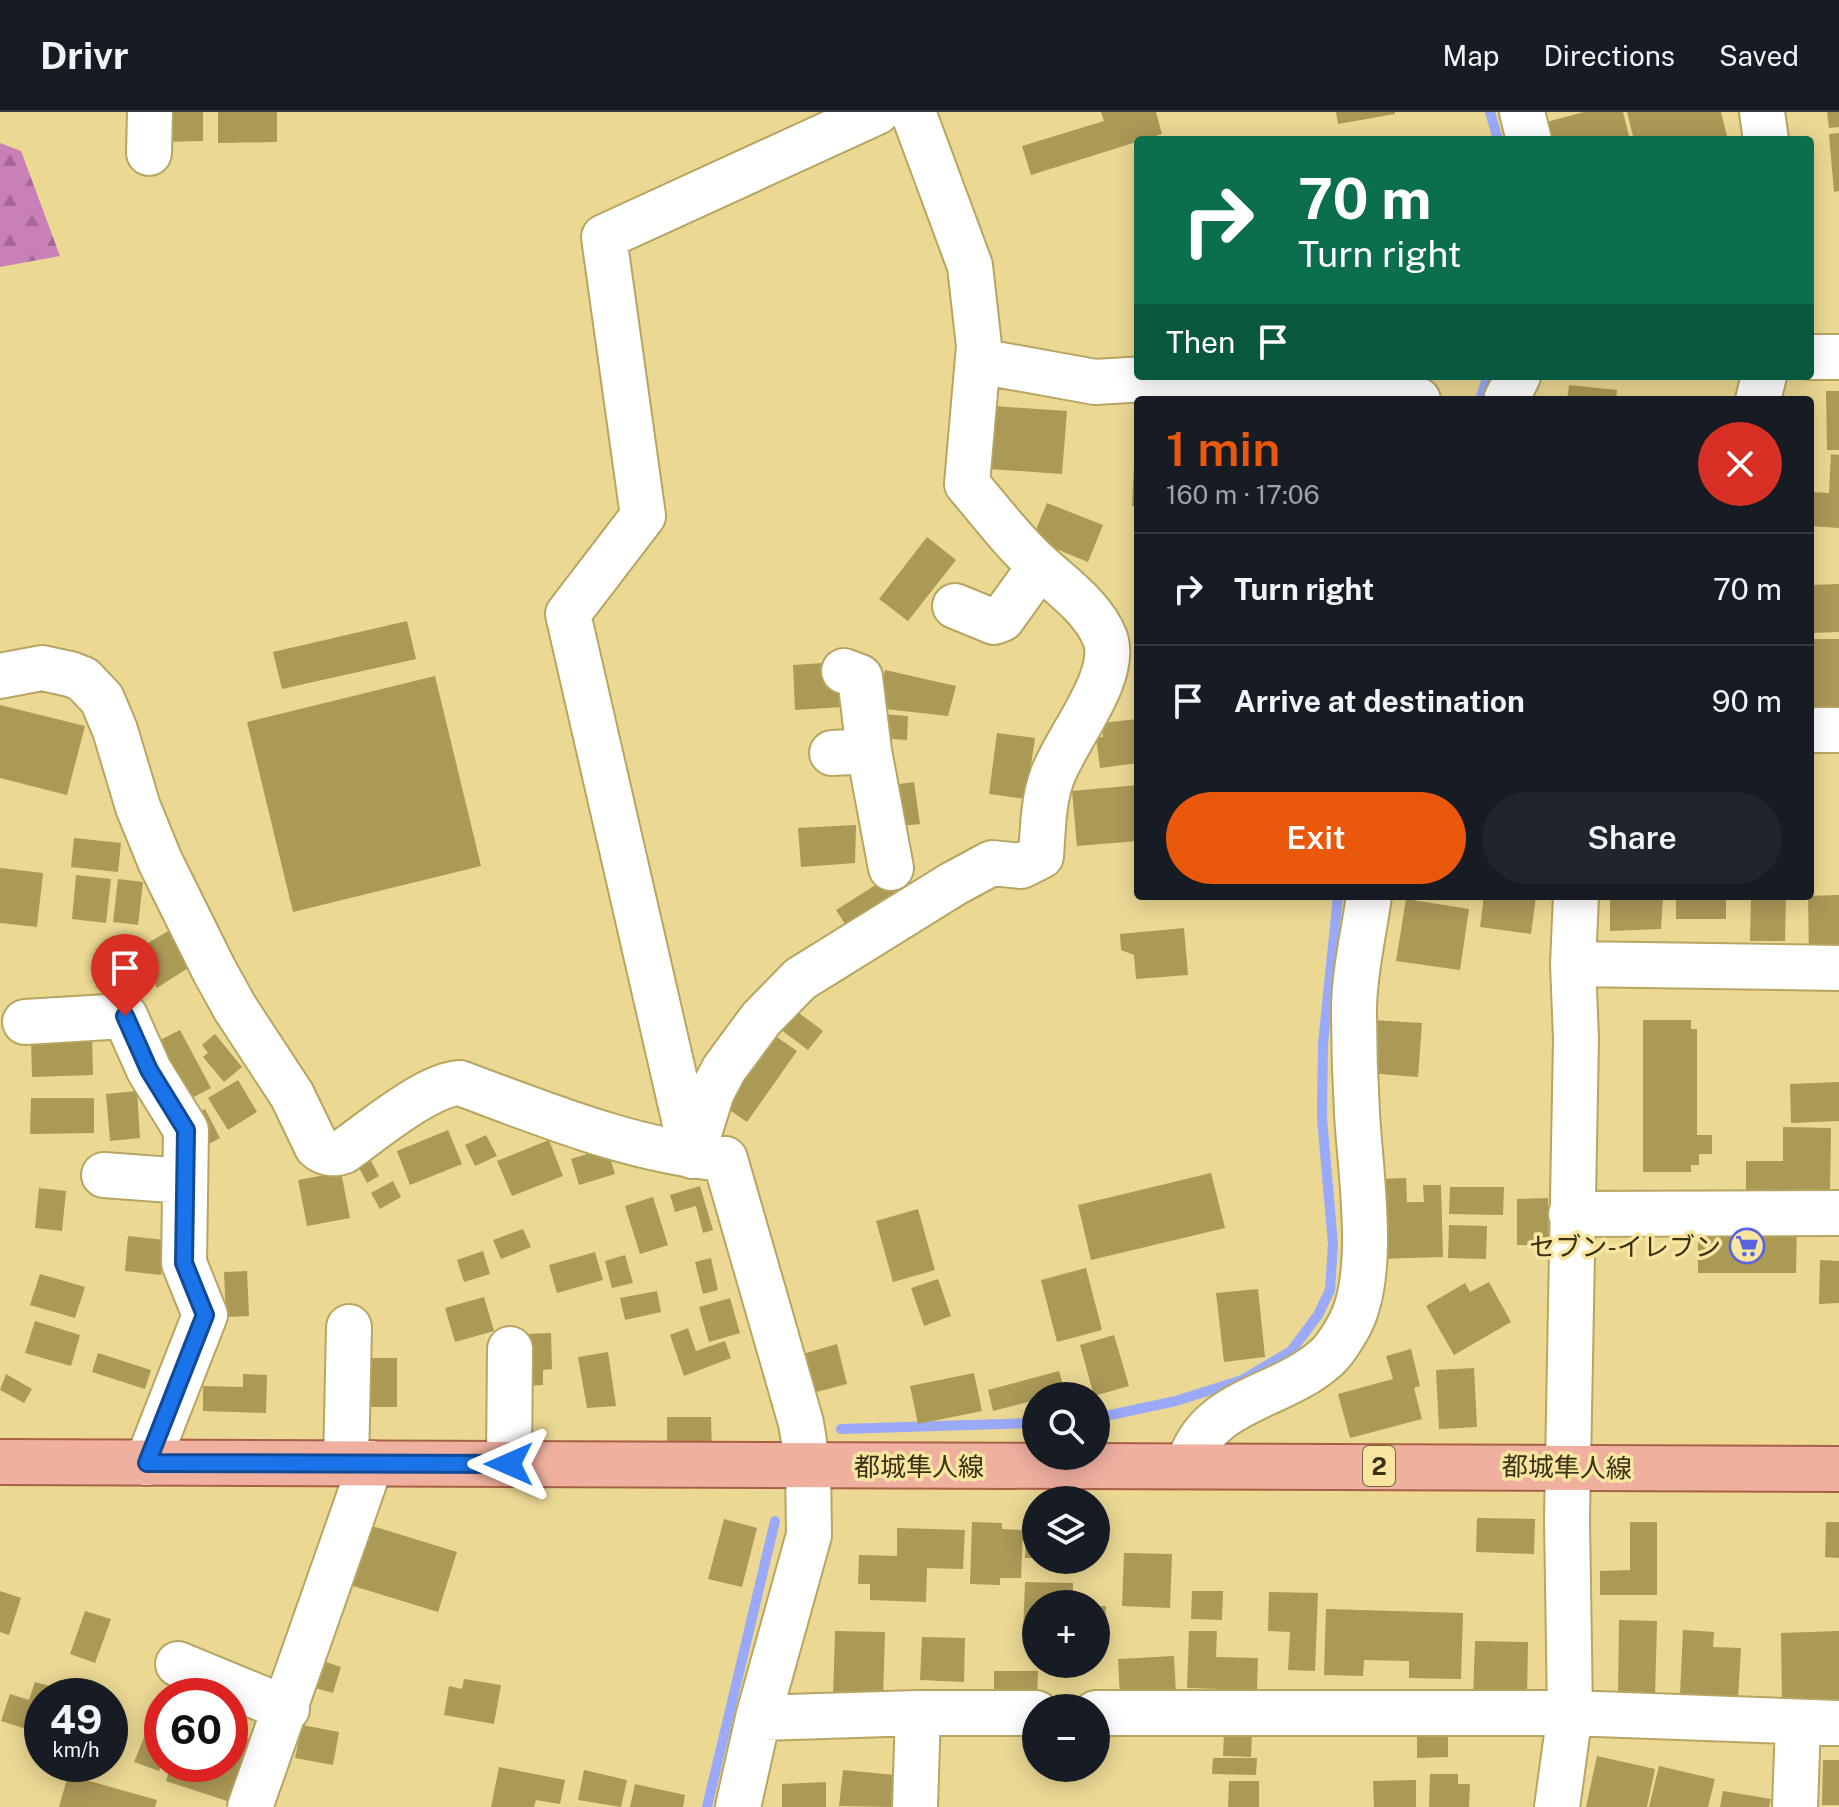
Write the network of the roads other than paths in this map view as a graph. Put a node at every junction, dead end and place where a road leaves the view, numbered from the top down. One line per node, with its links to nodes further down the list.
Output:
1 (877, 112): 25 (street)
2 (913, 112): 9 (street)
3 (1522, 112): 5 (street)
4 (1762, 112): 6 (street)
5 (1528, 136)
6 (1765, 136)
7 (1814, 357): 8 (street)
8 (1839, 357)
9 (979, 361): 10 (street); 13 (street)
10 (1134, 380)
11 (1243, 380): 12 (street)
12 (1389, 396)
13 (1040, 566): 14 (street); 19 (street)
14 (955, 606)
15 (844, 671): 19 (street)
16 (0, 676): 25 (street)
17 (1814, 730): 18 (street)
18 (1839, 730)
19 (992, 863): 25 (street)
20 (1368, 900): 37 (street)
21 (1576, 900): 22 (street)
22 (1573, 964): 23 (street); 29 (street)
23 (1839, 968)
24 (25, 1022): 27 (street)
25 (692, 1156): 36 (street)
26 (104, 1175): 27 (street)
27 (185, 1181): 33 (street)
28 (1839, 1213): 29 (street)
29 (1571, 1214): 38 (street)
30 (349, 1327): 34 (street)
31 (510, 1349): 35 (street)
32 (0, 1462): 33 (main road, 都城隼人線 / 2)
33 (147, 1463): 34 (main road, 都城隼人線 / 2)
34 (358, 1463): 35 (main road, 都城隼人線 / 2); 41 (street)
35 (509, 1464): 36 (main road, 都城隼人線 / 2)
36 (808, 1466): 37 (main road, 都城隼人線 / 2); 46 (street)
37 (1188, 1466): 38 (main road, 都城隼人線 / 2)
38 (1569, 1467): 39 (main road, 都城隼人線 / 2); 45 (street)
39 (1839, 1469)
40 (178, 1664): 41 (street)
41 (287, 1709): 48 (street)
42 (918, 1713): 43 (street); 46 (street); 50 (street)
43 (1022, 1713)
44 (1110, 1713): 45 (street)
45 (1570, 1713): 47 (street); 51 (street)
46 (758, 1718): 49 (street)
47 (1818, 1723): 52 (street)
48 (250, 1807)
49 (738, 1807)
50 (915, 1807)
51 (1557, 1807)
52 (1795, 1807)

